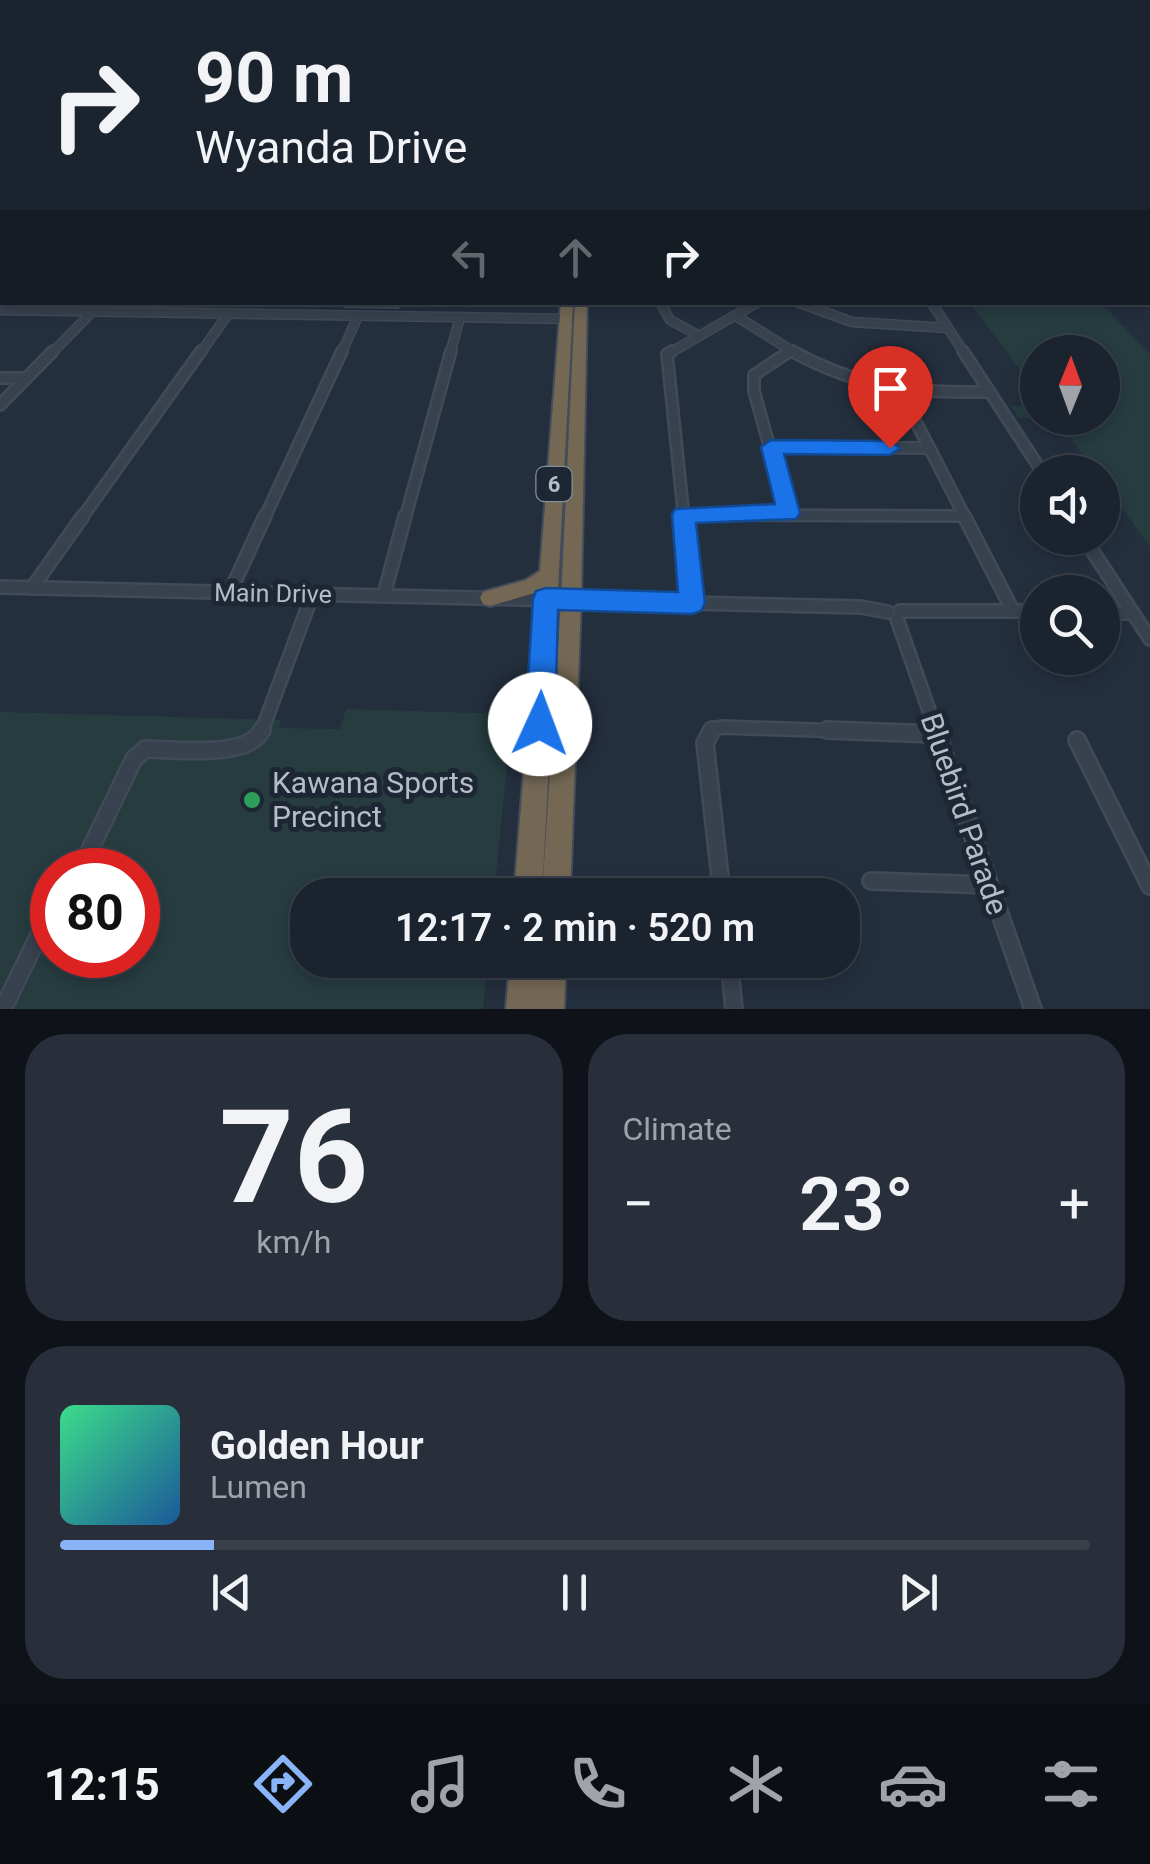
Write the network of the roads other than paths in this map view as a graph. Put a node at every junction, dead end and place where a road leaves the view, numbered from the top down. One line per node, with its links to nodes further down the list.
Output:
1 (662, 305): 14 (street)
2 (753, 305): 10 (street)
3 (802, 305): 12 (street)
4 (933, 305): 13 (street)
5 (0, 310): 7 (street)
6 (573, 311): 11 (street); 31 (highway, 6); 31 (highway, 6)
7 (92, 312): 8 (street); 18 (street)
8 (228, 314): 9 (street); 30 (street)
9 (358, 316): 11 (street); 32 (street)
10 (736, 316): 14 (street); 16 (street)
11 (460, 317): 34 (street)
12 (873, 328): 13 (street); 15 (street)
13 (948, 328): 20 (street)
14 (696, 334): 26 (street)
15 (878, 340)
16 (790, 350): 19 (street); 22 (street)
17 (0, 378): 18 (street)
18 (26, 378): 21 (street)
19 (900, 391): 20 (street); 23 (street)
20 (990, 392): 24 (street)
21 (0, 404)
22 (771, 447): 23 (street); 25 (street)
23 (929, 448): 27 (street)
24 (1031, 455)
25 (788, 513): 26 (street); 27 (street)
26 (683, 515): 36 (street)
27 (964, 516): 37 (street)
28 (1095, 555): 41 (street)
29 (0, 587): 30 (street, Main Drive)
30 (32, 588): 32 (street, Main Drive)
31 (554, 591): 35 (highway); 36 (street); 46 (highway, 6); 47 (highway, 6)
32 (230, 592): 33 (street, Main Drive)
33 (312, 594): 34 (street, Main Drive); 45 (street)
34 (384, 596): 35 (street, Main Drive)
35 (490, 598)
36 (692, 603): 39 (street)
37 (1012, 611): 38 (street); 39 (street)
38 (1020, 611)
39 (895, 614): 43 (street, Bluebird Parade)
40 (1120, 614): 41 (street)
41 (1133, 614): 42 (street)
42 (1150, 640)
43 (936, 734): 48 (street); 50 (street, Bluebird Parade)
44 (1077, 740): 51 (street)
45 (91, 848)
46 (529, 878)
47 (556, 878)
48 (720, 878)
49 (871, 881): 50 (street)
50 (989, 886): 60 (street, Bluebird Parade)
51 (1150, 886)
52 (30, 953): 56 (street)
53 (523, 978): 57 (highway)
54 (551, 978): 58 (highway)
55 (731, 978): 59 (street)
56 (3, 1009)
57 (521, 1009)
58 (549, 1009)
59 (734, 1009)
60 (1033, 1009)

